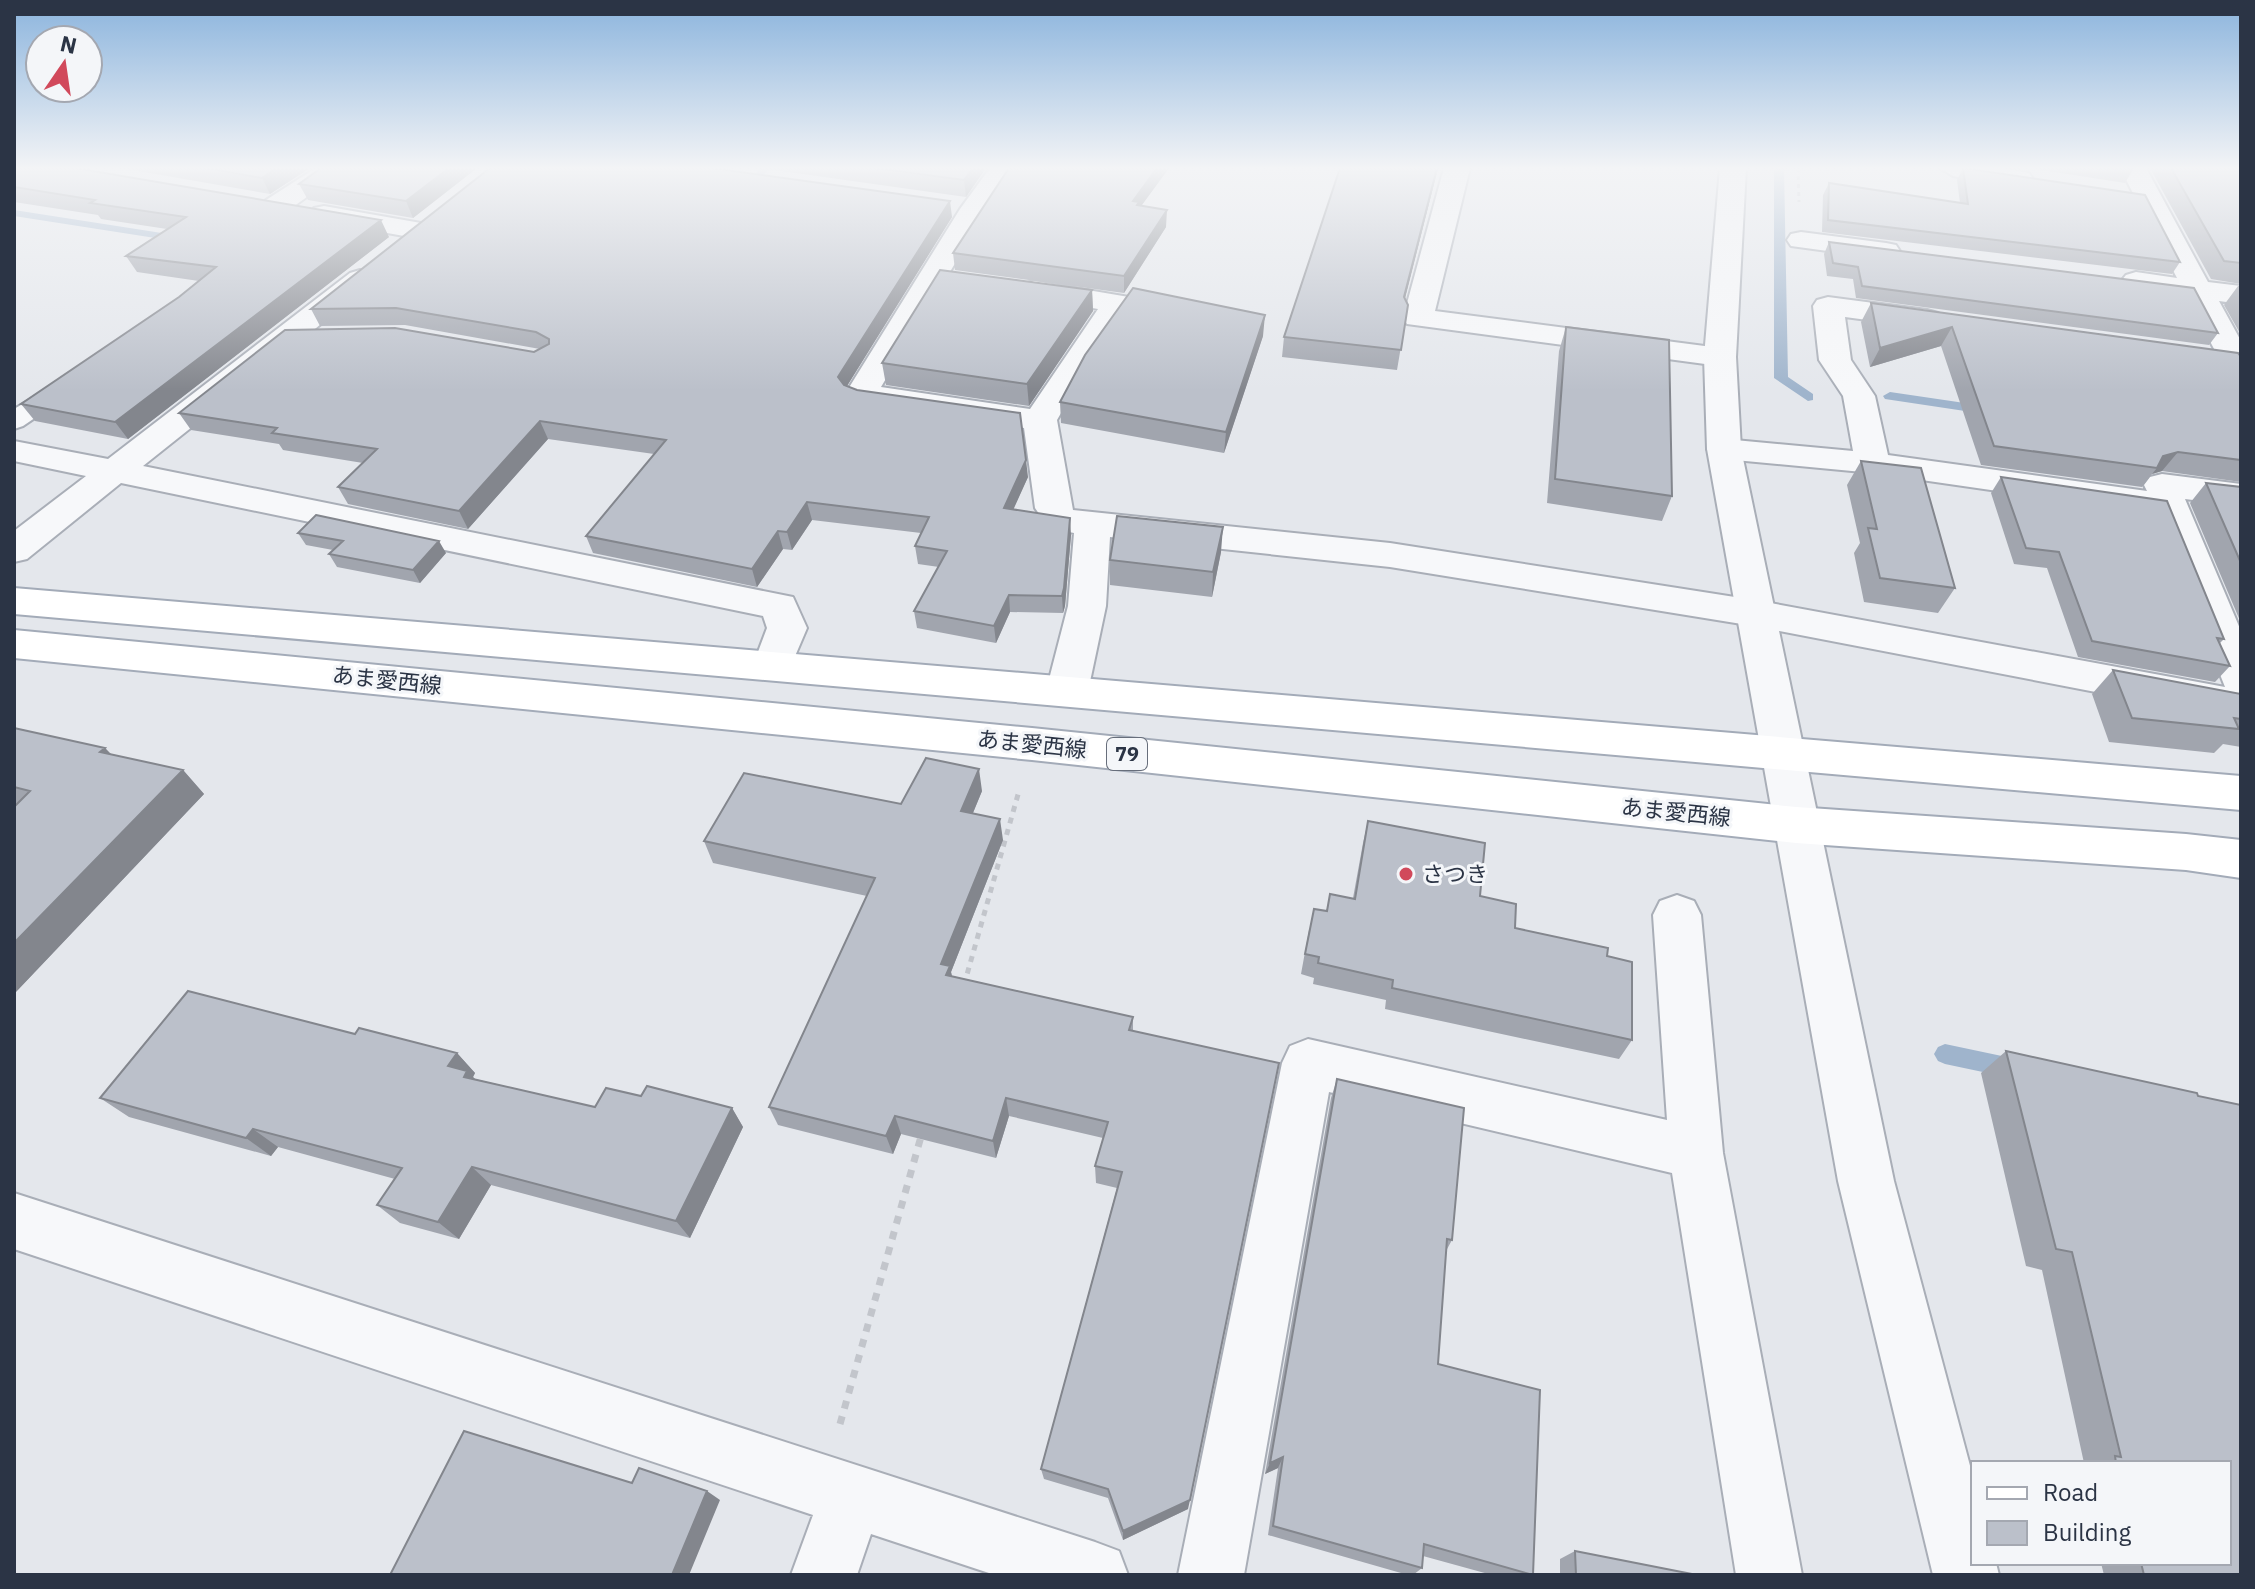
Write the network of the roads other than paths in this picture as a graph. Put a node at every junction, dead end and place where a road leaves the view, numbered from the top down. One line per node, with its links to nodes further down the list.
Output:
1 (407, 242): 14 (street)
2 (953, 242): 19 (street)
3 (1438, 242): 16 (street)
4 (1728, 242): 16 (street)
5 (1819, 242): 7 (street)
6 (2173, 242): 10 (street)
7 (1908, 253)
8 (2106, 278): 10 (street)
9 (1003, 286): 19 (street)
10 (2198, 289): 11 (street); 17 (street)
11 (2241, 295)
12 (1954, 323): 23 (street)
13 (331, 336): 14 (lane)
14 (287, 337): 24 (street)
15 (2205, 356): 17 (street)
16 (1720, 357): 21 (street)
17 (2239, 365)
18 (78, 377): 20 (lane)
19 (1040, 420): 27 (street)
20 (14, 421)
21 (1724, 449): 23 (street); 30 (street)
22 (14, 451): 24 (street)
23 (1873, 463): 26 (street)
24 (113, 472): 28 (street); 32 (street)
25 (2241, 495): 26 (street)
26 (2170, 505): 33 (street)
27 (1093, 525): 30 (street); 34 (street)
28 (14, 550)
29 (14, 601): 32 (main road, あま愛西線)
30 (1754, 613): 35 (street); 36 (street)
31 (14, 644): 38 (main road, あま愛西線 / 79)
32 (773, 665): 34 (main road, あま愛西線)
33 (2241, 679)
34 (1067, 691): 36 (main road, あま愛西線)
35 (2241, 705)
36 (1782, 753): 37 (main road, あま愛西線); 38 (street)
37 (2241, 793)
38 (1796, 825): 39 (main road, あま愛西線 / 79); 48 (street)
39 (2241, 859)
40 (1677, 915): 41 (street)
41 (1696, 1153): 46 (street); 47 (street)
42 (22, 1235): 43 (street)
43 (837, 1492): 44 (street); 45 (street)
44 (824, 1575)
45 (1095, 1575)
46 (1211, 1575)
47 (1769, 1575)
48 (1966, 1575)

